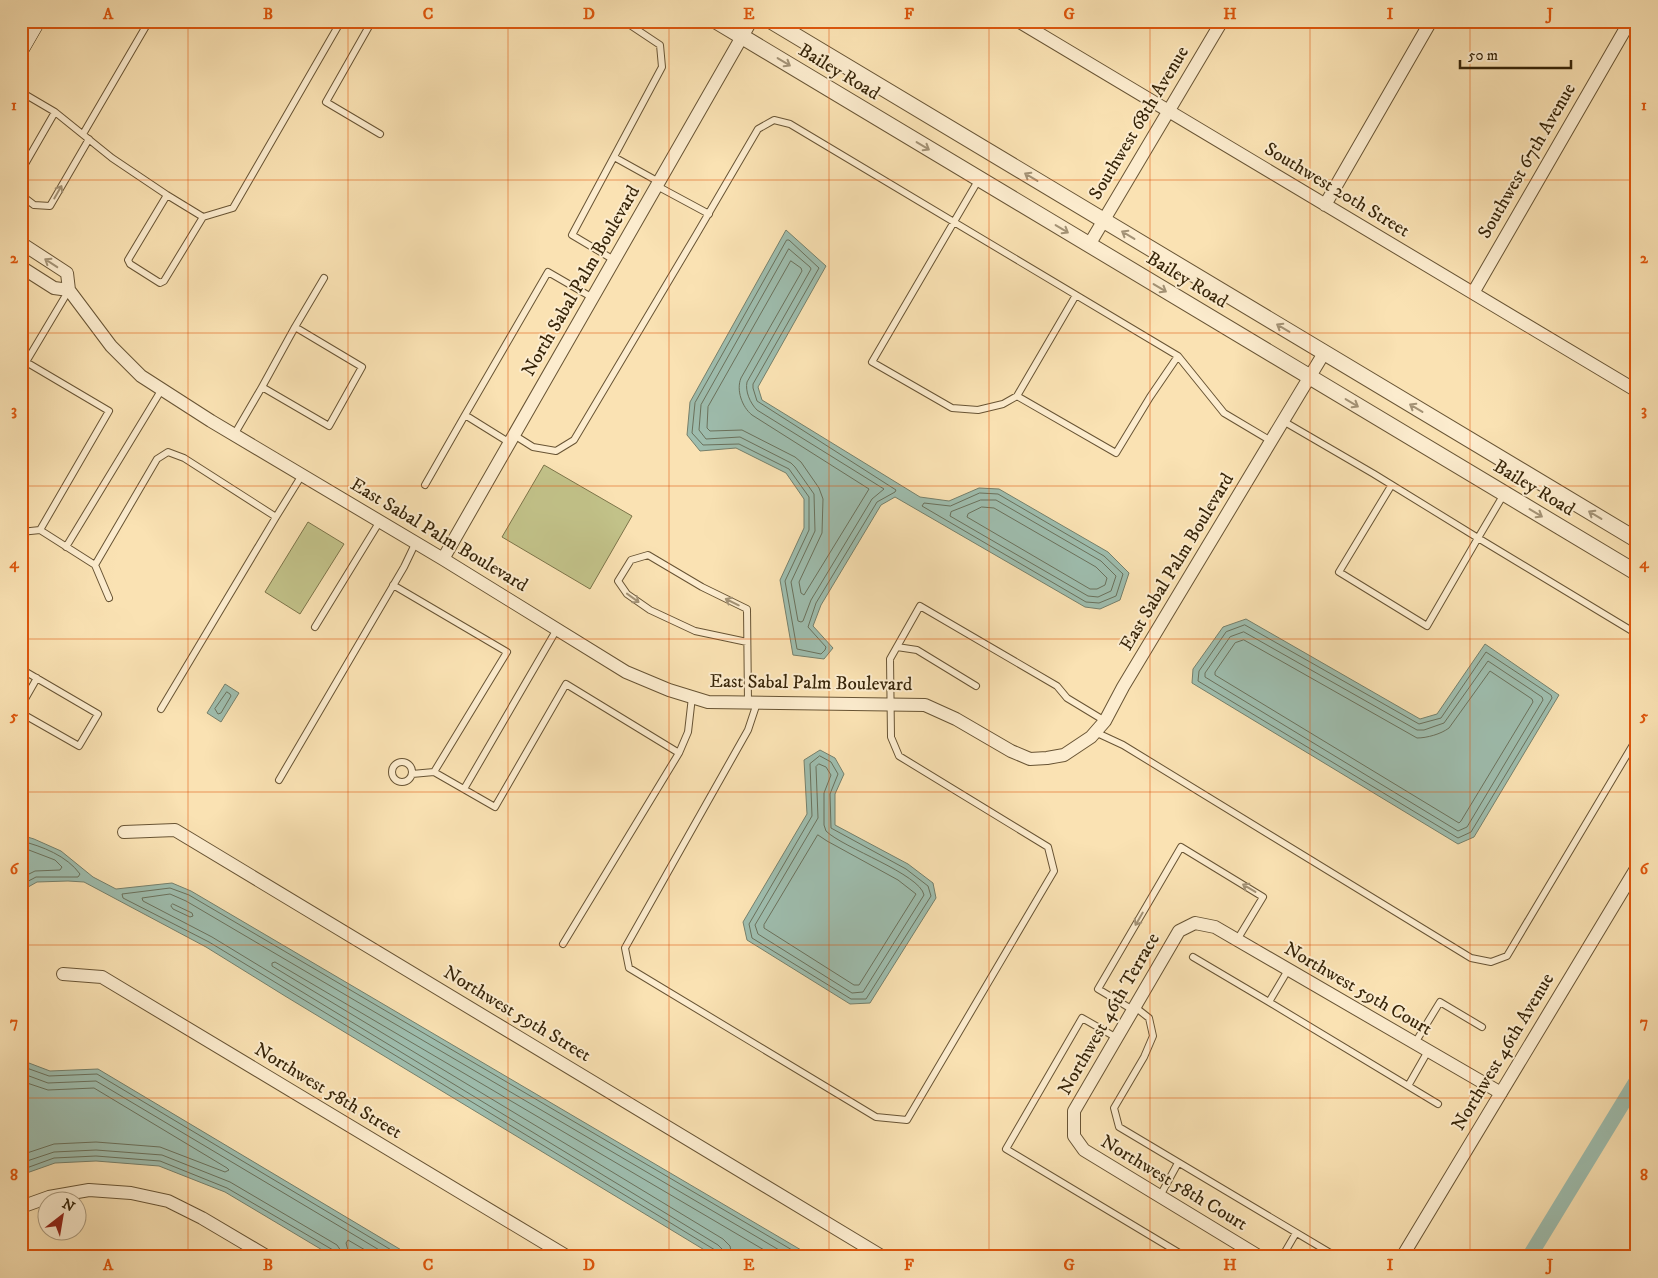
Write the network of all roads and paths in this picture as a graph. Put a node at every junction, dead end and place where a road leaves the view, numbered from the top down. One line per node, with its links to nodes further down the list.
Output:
1 (36, 21): 14 (main road)
2 (149, 21): 19 (lane)
3 (341, 21): 28 (lane)
4 (372, 21): 18 (lane)
5 (624, 21): 20 (lane)
6 (716, 21): 13 (street, Bailey Road)
7 (751, 21): 13 (street, North Sabal Palm Boulevard)
8 (771, 21): 29 (street, Bailey Road, one-way to 8)
9 (1018, 21): 16 (street, Southwest 20th Street)
10 (1222, 21): 16 (street, Southwest 68th Avenue)
11 (1431, 21): 26 (street)
12 (1630, 21): 37 (street, Southwest 67th Avenue)
13 (742, 37): 22 (street, Bailey Road, one-way to 22); 23 (street, North Sabal Palm Boulevard)
14 (21, 47)
15 (21, 92): 17 (lane)
16 (1168, 111): 26 (street, Southwest 20th Street); 29 (street, Southwest 68th Avenue)
17 (55, 112): 19 (lane); 21 (lane)
18 (380, 134)
19 (86, 137): 24 (lane, one-way to 19); 25 (lane)
20 (614, 157): 23 (lane); 33 (lane)
21 (21, 171)
22 (979, 179): 30 (lane); 32 (street, Bailey Road, one-way to 32)
23 (658, 184): 27 (lane); 33 (street, North Sabal Palm Boulevard)
24 (21, 195)
25 (167, 195): 28 (lane); 28 (lane)
26 (1325, 205): 37 (street, Southwest 20th Street)
27 (709, 214): 30 (lane); 52 (lane)
28 (203, 216)
29 (1103, 220): 32 (street, Southwest 68th Avenue); 41 (street, Bailey Road, one-way to 29)
30 (954, 222): 38 (lane); 48 (lane)
31 (21, 243): 36 (street, East Sabal Palm Boulevard, one-way to 31)
32 (1089, 245): 44 (street, Bailey Road, one-way to 44)
33 (614, 260): 39 (street, North Sabal Palm Boulevard)
34 (21, 267): 36 (street)
35 (324, 278): 40 (lane)
36 (69, 290): 43 (lane); 46 (street, East Sabal Palm Boulevard)
37 (1473, 293): 47 (street, Southwest 20th Street)
38 (1076, 295): 42 (lane); 48 (lane)
39 (593, 298): 49 (lane); 52 (street, North Sabal Palm Boulevard)
40 (296, 327): 45 (lane); 45 (lane)
41 (1324, 353): 44 (street, East Sabal Palm Boulevard); 63 (street, Bailey Road, one-way to 41)
42 (1178, 356): 48 (lane); 53 (lane)
43 (24, 361): 60 (lane)
44 (1310, 378): 50 (street, East Sabal Palm Boulevard); 57 (street, Bailey Road, one-way to 57)
45 (262, 387): 51 (lane)
46 (162, 389): 51 (street, East Sabal Palm Boulevard); 65 (lane)
47 (1637, 392)
48 (1017, 396)
49 (465, 416): 52 (lane); 55 (lane)
50 (1284, 421): 53 (street, East Sabal Palm Boulevard); 56 (lane)
51 (234, 434): 54 (street, East Sabal Palm Boulevard)
52 (512, 439): 66 (street, North Sabal Palm Boulevard)
53 (1271, 441): 85 (street, East Sabal Palm Boulevard)
54 (302, 475): 58 (lane); 59 (street, East Sabal Palm Boulevard)
55 (425, 484)
56 (1391, 486): 62 (lane); 62 (lane)
57 (1504, 494): 62 (lane); 68 (street, Bailey Road, one-way to 68)
58 (276, 517): 67 (lane); 83 (lane)
59 (380, 521): 64 (street, East Sabal Palm Boulevard); 71 (lane)
60 (40, 530): 61 (lane); 65 (lane)
61 (21, 532)
62 (1478, 538): 73 (lane)
63 (1637, 540)
64 (416, 542): 66 (street, East Sabal Palm Boulevard); 69 (lane)
65 (66, 547): 67 (lane)
66 (443, 559): 72 (street, East Sabal Palm Boulevard)
67 (95, 565): 70 (lane)
68 (1637, 573)
69 (393, 585): 89 (lane); 91 (lane)
70 (109, 598)
71 (315, 627)
72 (557, 629): 79 (street, East Sabal Palm Boulevard); 92 (lane)
73 (1637, 634)
74 (747, 642): 74 (lane, one-way to 74); 80 (lane)
75 (897, 647): 78 (lane); 81 (lane); 85 (lane)
76 (21, 669): 77 (lane)
77 (37, 678): 82 (lane); 84 (lane)
78 (976, 686)
79 (692, 697): 80 (street, East Sabal Palm Boulevard); 88 (lane)
80 (752, 703): 81 (street, East Sabal Palm Boulevard); 81 (lane)
81 (892, 704): 86 (street, East Sabal Palm Boulevard)
82 (21, 706)
83 (161, 709)
84 (21, 713)
85 (1105, 720): 86 (street, East Sabal Palm Boulevard)
86 (1095, 732): 87 (lane)
87 (1637, 738)
88 (679, 753): 92 (lane); 97 (lane)
89 (434, 772): 90 (lane); 92 (lane)
90 (412, 774)
91 (279, 780)
92 (464, 789)
93 (124, 832): 117 (street, Northwest 59th Street)
94 (1637, 867): 108 (street, Northwest 46th Avenue)
95 (1195, 923): 96 (street, Northwest 59th Court); 102 (street, Northwest 46th Terrace)
96 (1237, 940): 99 (street, Northwest 59th Court); 102 (lane, one-way to 102)
97 (563, 944)
98 (1193, 957): 101 (lane)
99 (1288, 970): 101 (lane); 105 (street, Northwest 59th Court)
100 (62, 974): 116 (street, Northwest 58th Street)
101 (1269, 1002): 107 (lane)
102 (1134, 1009): 104 (street, Northwest 46th Terrace); 111 (lane)
103 (1482, 1027): 105 (lane)
104 (1117, 1038): 110 (street, Northwest 46th Terrace); 118 (lane)
105 (1415, 1044): 106 (street, Northwest 59th Court)
106 (1428, 1051): 107 (lane); 108 (street, Northwest 59th Court)
107 (1408, 1086): 109 (lane)
108 (1501, 1093): 122 (street, Northwest 46th Avenue)
109 (1438, 1104)
110 (1074, 1136): 112 (street, Northwest 58th Court)
111 (1178, 1163): 112 (lane); 114 (lane)
112 (1160, 1196): 119 (street, Northwest 58th Court)
113 (21, 1207): 115 (street)
114 (1296, 1233): 120 (lane); 121 (lane)
115 (268, 1257)
116 (568, 1257)
117 (883, 1257)
118 (1186, 1257)
119 (1260, 1257)
120 (1282, 1257)
121 (1337, 1257)
122 (1402, 1257)

